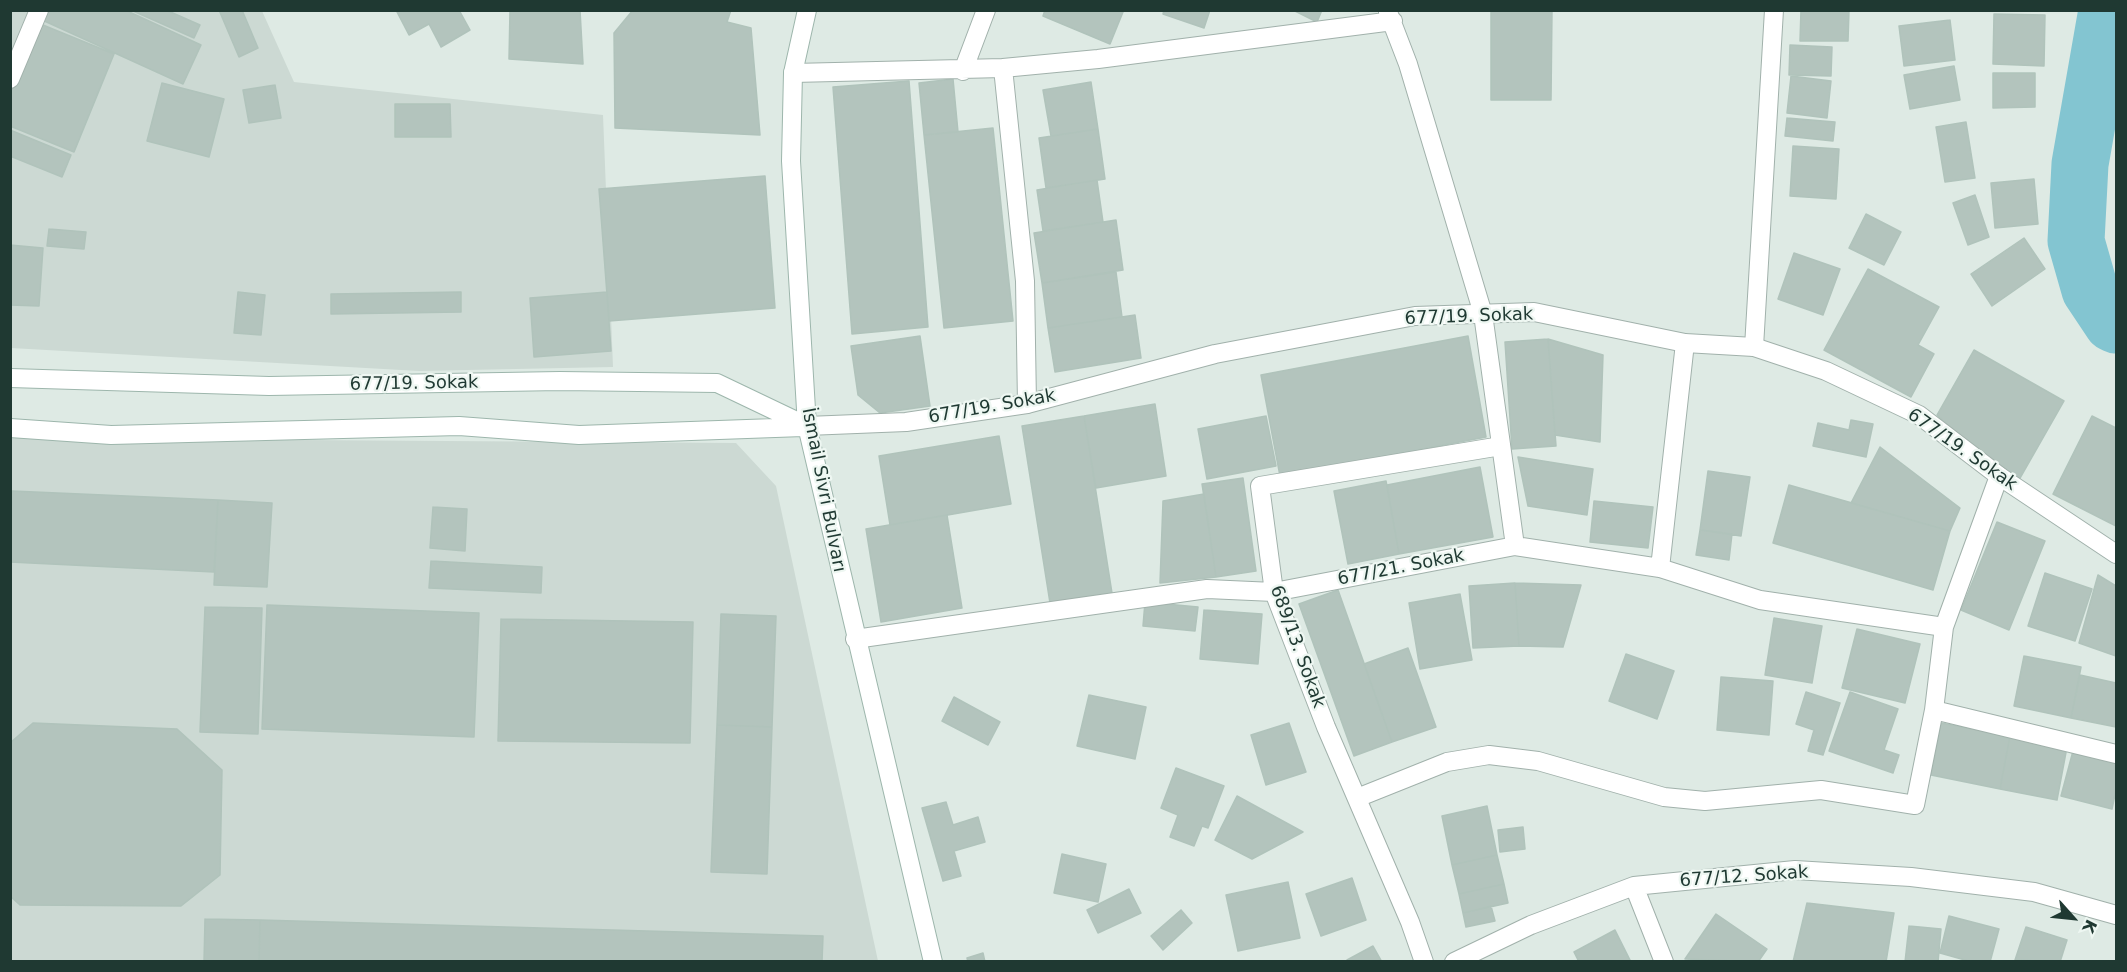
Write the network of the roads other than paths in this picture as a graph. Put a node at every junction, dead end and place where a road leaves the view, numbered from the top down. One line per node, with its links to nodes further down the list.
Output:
1 (39, 10): 9 (street)
2 (807, 10): 8 (street, İsmail Sivri Bulvarı)
3 (986, 10): 7 (street)
4 (1774, 10): 12 (street)
5 (1390, 16): 6 (street); 10 (street)
6 (1003, 68): 7 (street); 14 (street)
7 (963, 71): 8 (street)
8 (793, 73): 15 (street, İsmail Sivri Bulvarı)
9 (10, 79)
10 (1483, 314): 11 (street, 677/19. Sokak); 14 (street, 677/19. Sokak); 17 (street)
11 (1685, 343): 12 (street, 677/19. Sokak); 21 (street)
12 (1754, 347): 18 (street, 677/19. Sokak)
13 (10, 378): 15 (street, 677/19. Sokak)
14 (1027, 404): 15 (street, 677/19. Sokak)
15 (807, 426): 16 (street, 677/19. Sokak); 24 (street, İsmail Sivri Bulvarı)
16 (10, 428)
17 (1501, 446): 19 (street); 22 (street, 689/13. Sokak)
18 (1999, 476): 20 (street, 677/19. Sokak); 23 (street)
19 (1515, 546): 21 (street, 677/21. Sokak); 22 (street, 677/21. Sokak)
20 (2116, 554)
21 (1660, 568): 23 (street, 677/21. Sokak)
22 (1274, 591): 24 (street, 677/21. Sokak); 27 (street, 689/13. Sokak)
23 (1944, 627): 25 (street)
24 (855, 639): 30 (street, İsmail Sivri Bulvarı)
25 (1934, 710): 26 (street); 27 (street)
26 (2116, 754)
27 (1357, 798): 31 (street, 689/13. Sokak)
28 (1634, 886): 29 (street, 677/12. Sokak); 32 (street, 677/12. Sokak); 33 (street)
29 (2116, 915)
30 (933, 962)
31 (1424, 962)
32 (1454, 962)
33 (1664, 962)

